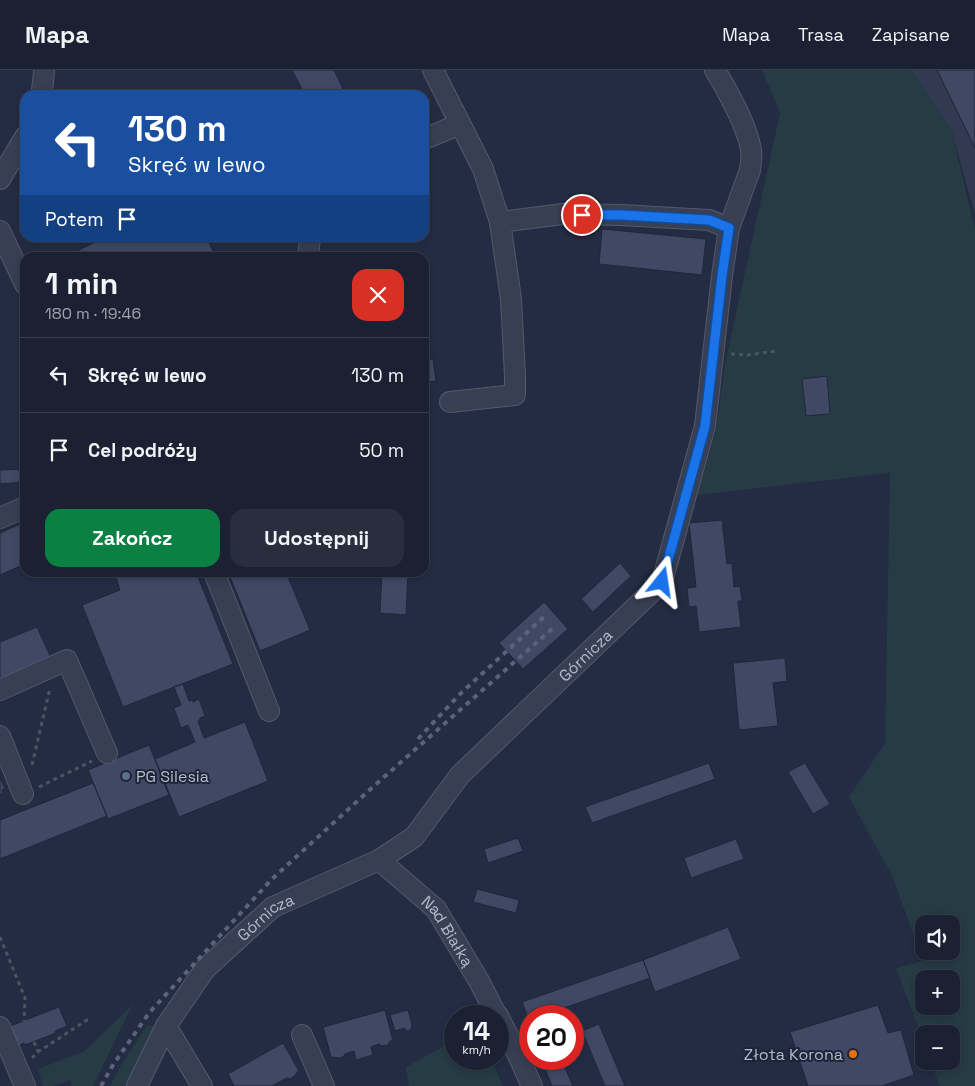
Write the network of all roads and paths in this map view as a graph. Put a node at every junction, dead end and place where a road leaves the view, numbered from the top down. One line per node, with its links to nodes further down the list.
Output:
1 (44, 70): 4 (lane)
2 (433, 70): 5 (lane)
3 (715, 70): 10 (lane, Górnicza)
4 (42, 90)
5 (460, 124): 6 (lane); 9 (lane)
6 (429, 137)
7 (20, 146): 8 (lane)
8 (0, 179)
9 (500, 222): 10 (lane); 15 (lane)
10 (729, 228): 14 (lane, Górnicza)
11 (0, 231): 12 (lane)
12 (20, 273)
13 (776, 351): 14 (path)
14 (713, 354): 25 (lane, Górnicza)
15 (450, 402)
16 (20, 509): 17 (lane)
17 (0, 518)
18 (216, 577): 21 (lane)
19 (67, 660): 20 (lane); 23 (lane); 24 (path)
20 (0, 690)
21 (270, 711)
22 (0, 736): 24 (lane)
23 (107, 754): 24 (path)
24 (22, 794)
25 (379, 860): 27 (lane, Nad Białką); 30 (lane, Górnicza)
26 (0, 937): 29 (path)
27 (491, 1005)
28 (90, 1018): 35 (path)
29 (24, 1021)
30 (166, 1026): 38 (lane, Górnicza); 39 (lane)
31 (0, 1027): 37 (lane)
32 (302, 1035): 40 (lane)
33 (509, 1038): 41 (lane, Nad Białką)
34 (34, 1042): 35 (path)
35 (38, 1052): 36 (path)
36 (29, 1061)
37 (25, 1086)
38 (137, 1086)
39 (202, 1086)
40 (324, 1086)
41 (532, 1086)

